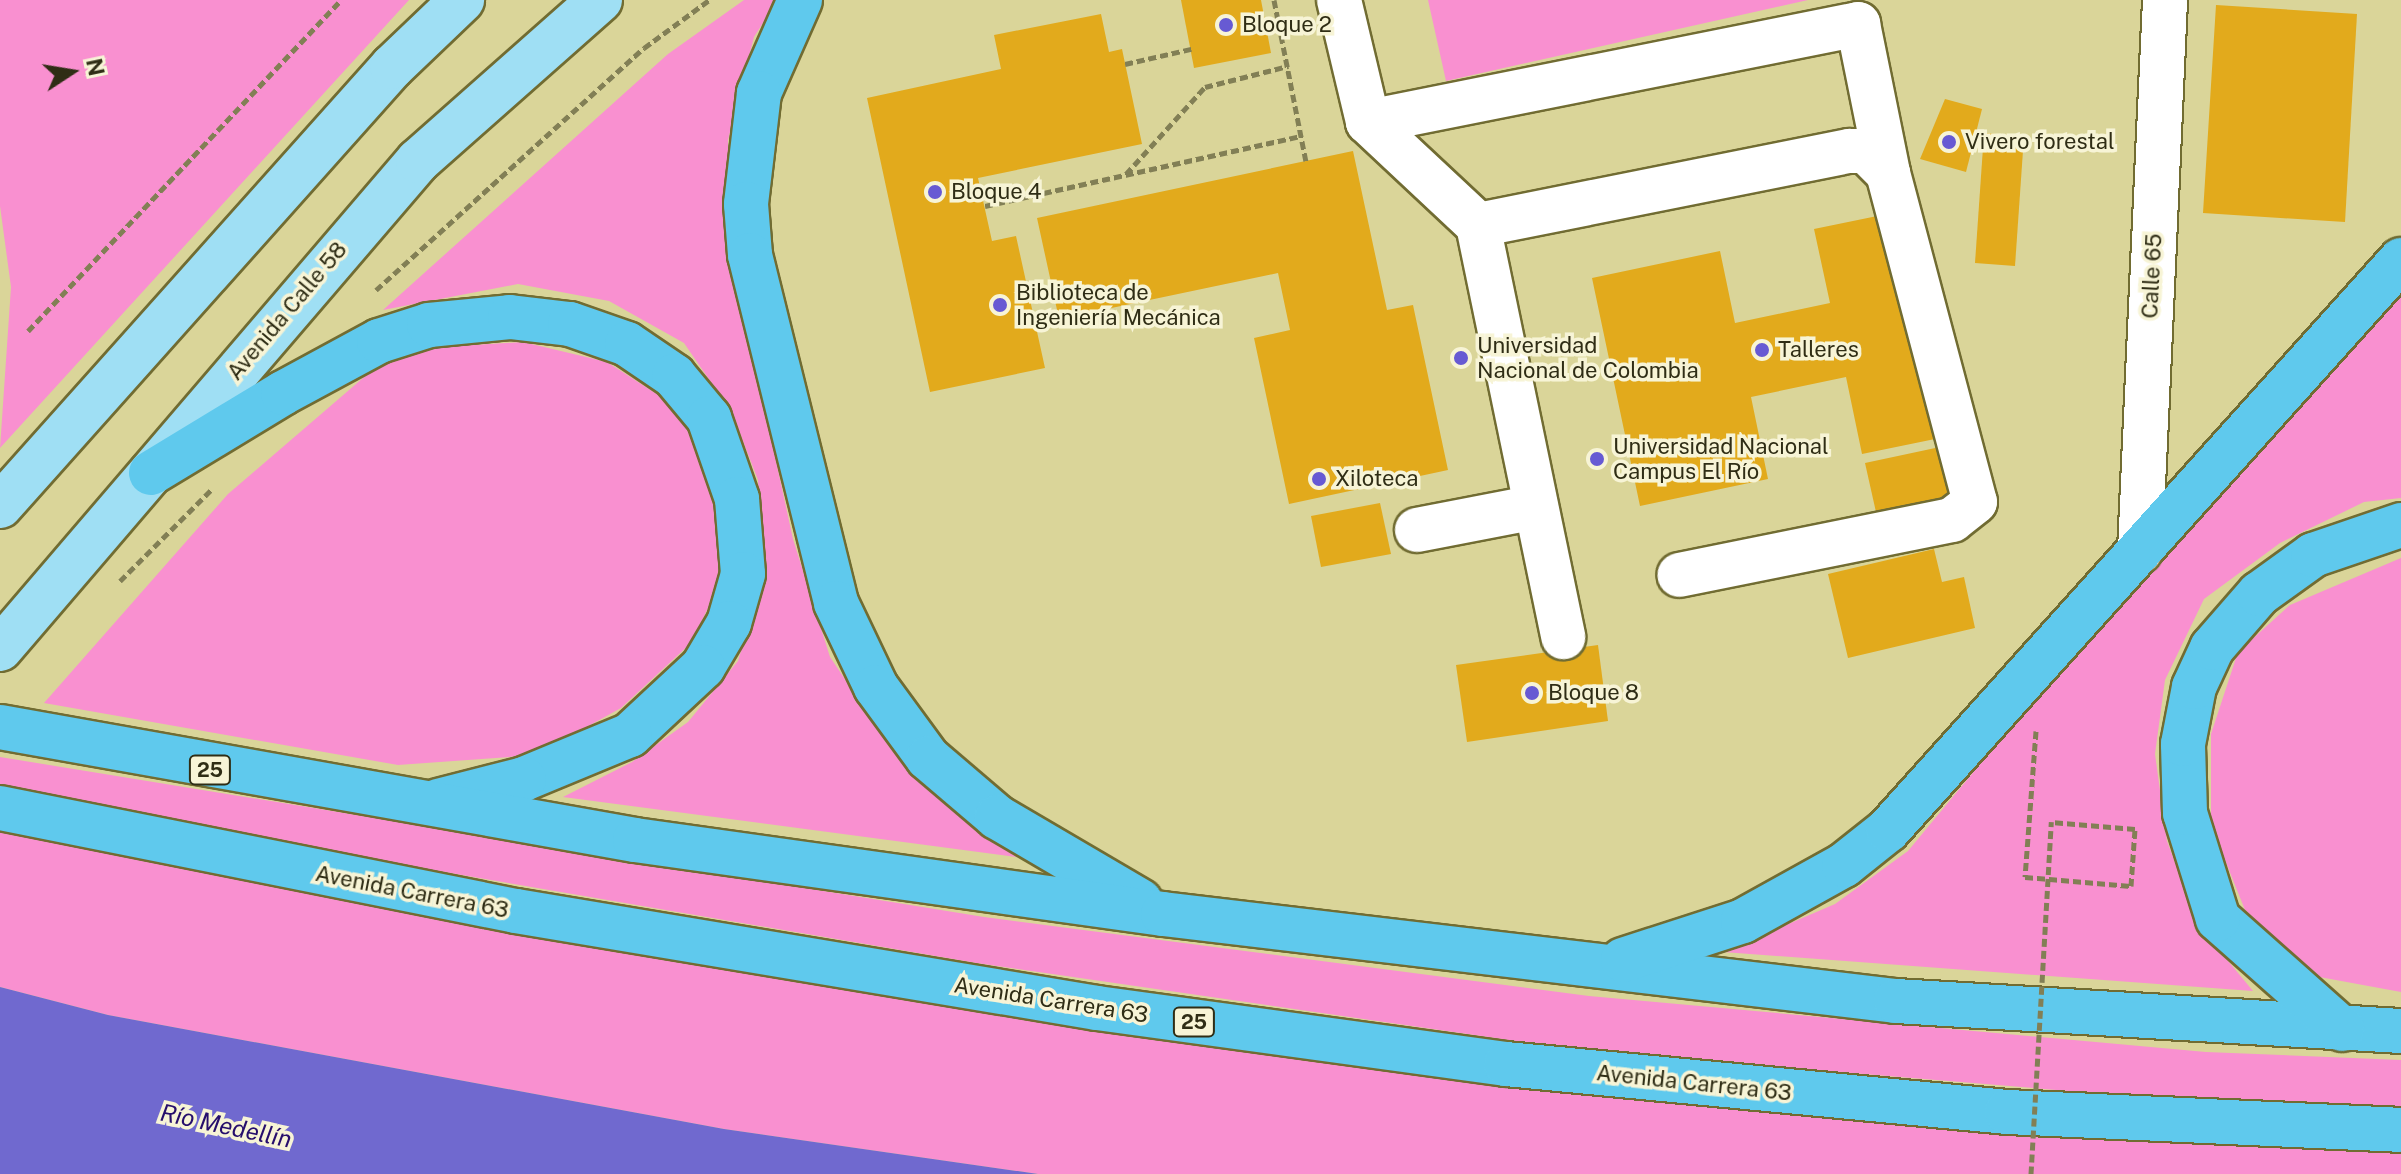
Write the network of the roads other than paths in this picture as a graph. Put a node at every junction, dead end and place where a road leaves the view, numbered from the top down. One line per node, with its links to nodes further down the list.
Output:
1 (462, 0): 11 (main road)
2 (600, 0): 10 (main road, Avenida Calle 58)
3 (800, 0): 22 (highway)
4 (1339, 0): 6 (lane)
5 (2165, 0): 15 (lane, Calle 65)
6 (1368, 122): 7 (lane); 8 (lane)
7 (1888, 173): 8 (lane); 16 (lane)
8 (1478, 225): 12 (lane)
9 (2401, 260): 15 (highway)
10 (151, 473): 18 (main road, Avenida Calle 58); 20 (highway)
11 (0, 506)
12 (1536, 507): 14 (lane); 17 (lane)
13 (2401, 525): 24 (highway)
14 (1417, 530)
15 (2140, 551): 23 (highway)
16 (1679, 575)
17 (1563, 637)
18 (0, 649)
19 (0, 727): 20 (highway, 25)
20 (422, 805): 22 (highway, 25)
21 (0, 808): 26 (highway, Avenida Carrera 63 / 25)
22 (1163, 914): 23 (highway, 25)
23 (1601, 967): 24 (highway, 25)
24 (2342, 1029): 25 (highway, 25)
25 (2401, 1031)
26 (2401, 1130)

